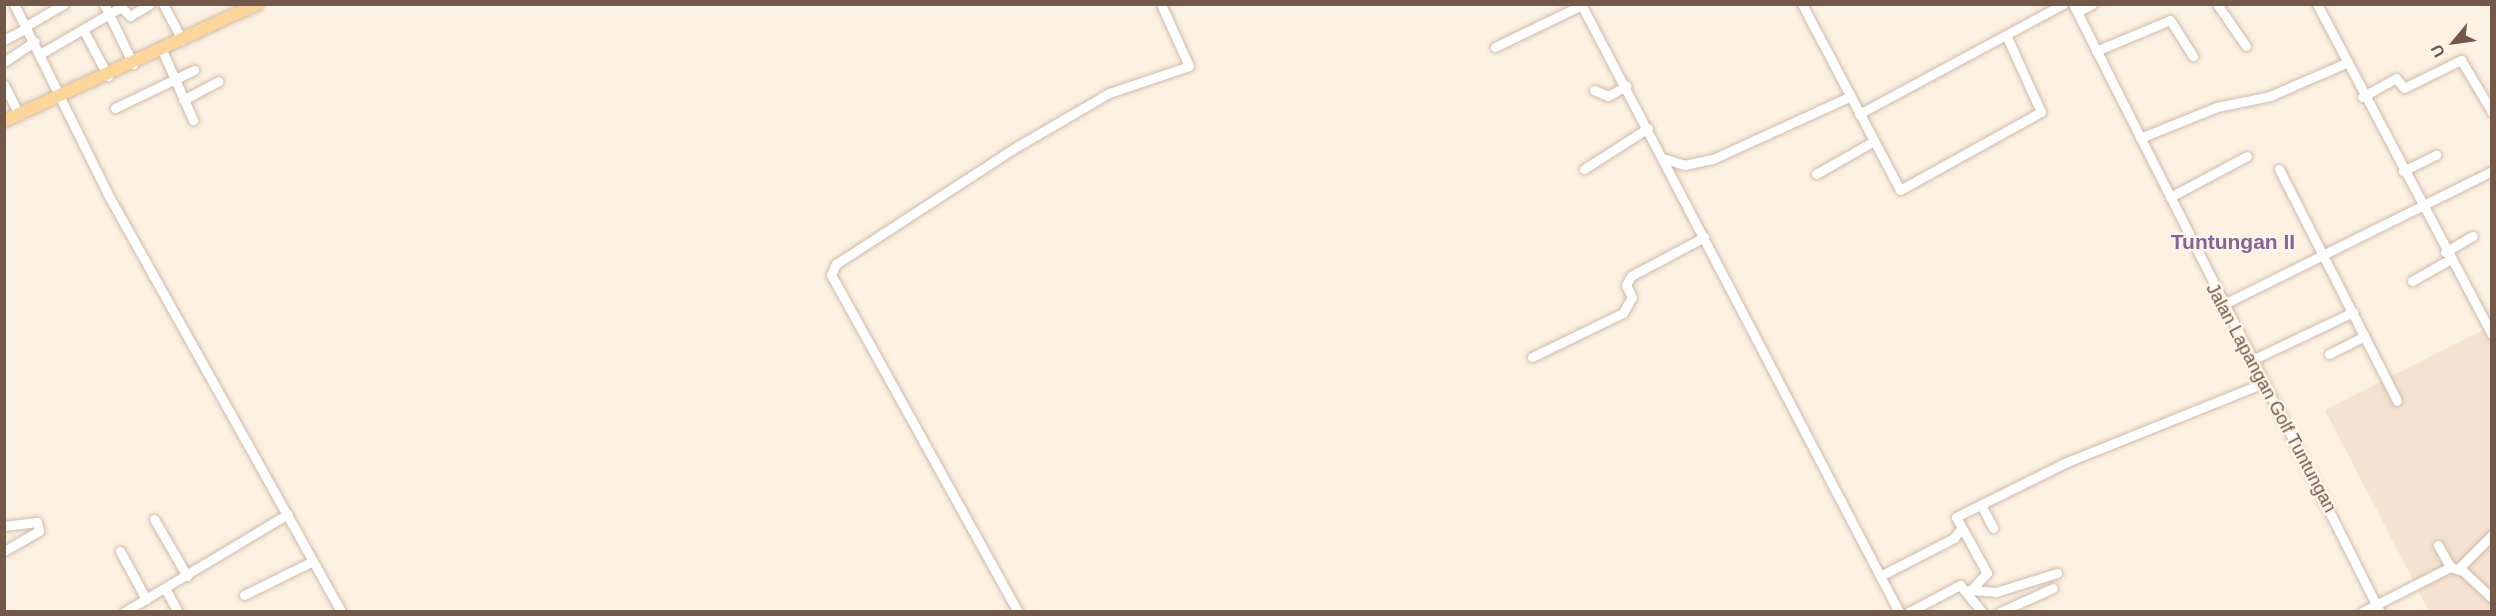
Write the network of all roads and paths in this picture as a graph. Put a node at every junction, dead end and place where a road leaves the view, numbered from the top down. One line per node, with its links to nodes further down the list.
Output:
1 (14, 4): 15 (street)
2 (64, 4): 15 (street)
3 (150, 4): 14 (street)
4 (163, 4): 19 (street)
5 (257, 4): 19 (main road)
6 (1161, 4): 99 (street)
7 (1802, 4): 37 (street)
8 (2063, 4): 17 (street)
9 (2092, 4): 13 (street)
10 (2217, 4): 21 (street)
11 (2317, 4): 28 (street)
12 (1582, 5): 22 (street); 35 (street)
13 (2075, 8): 24 (street, Jalan Lapangan Golf Tuntungan)
14 (106, 9): 16 (street); 29 (street)
15 (26, 27): 18 (street); 20 (street)
16 (85, 33): 25 (street); 31 (street)
17 (2007, 37): 43 (street); 49 (street)
18 (4, 40)
19 (182, 40): 23 (main road)
20 (34, 41): 25 (street); 27 (street)
21 (2246, 46)
22 (1496, 47)
23 (162, 50): 29 (main road); 32 (street)
24 (2096, 51): 26 (street); 48 (street, Jalan Lapangan Golf Tuntungan)
25 (40, 54): 38 (street)
26 (2193, 56)
27 (4, 62)
28 (2346, 63): 39 (street); 48 (street)
29 (133, 64): 31 (main road)
30 (194, 70): 32 (street)
31 (108, 76): 38 (main road)
32 (174, 78): 40 (street); 41 (street)
33 (218, 81): 40 (street)
34 (4, 85): 44 (street)
35 (1626, 86): 36 (street); 47 (street)
36 (1594, 90)
37 (1849, 96): 43 (street); 52 (street)
38 (60, 97): 44 (main road); 75 (street)
39 (2362, 97): 42 (street); 55 (street)
40 (183, 100): 45 (street)
41 (115, 108)
42 (2492, 112)
43 (1859, 114): 49 (street)
44 (19, 115): 46 (main road)
45 (193, 120)
46 (4, 121)
47 (1648, 128): 52 (street); 53 (street)
48 (2140, 138): 58 (street, Jalan Lapangan Golf Tuntungan)
49 (1872, 142): 57 (street)
50 (2436, 155): 55 (street)
51 (2247, 156): 58 (street)
52 (1666, 159): 61 (street)
53 (1584, 169)
54 (2279, 169): 62 (street)
55 (2403, 171): 59 (street)
56 (2492, 171): 59 (street)
57 (1816, 174)
58 (2170, 197): 65 (street, Jalan Lapangan Golf Tuntungan)
59 (2422, 206): 62 (street); 63 (street)
60 (2473, 236): 63 (street)
61 (1704, 237): 70 (street); 87 (street)
62 (2323, 254): 65 (street); 66 (street)
63 (2447, 256): 64 (street); 67 (street)
64 (2412, 281)
65 (2222, 305): 71 (street, Jalan Lapangan Golf Tuntungan)
66 (2353, 312): 68 (street); 71 (street)
67 (2492, 335)
68 (2365, 336): 69 (street); 73 (street)
69 (2329, 354)
70 (1532, 357)
71 (2252, 360): 72 (street, Jalan Lapangan Golf Tuntungan)
72 (2264, 383): 74 (street); 95 (street, Jalan Lapangan Golf Tuntungan)
73 (2397, 401)
74 (1981, 505): 78 (street); 79 (street)
75 (288, 514): 84 (street); 88 (street)
76 (154, 519): 88 (street)
77 (4, 526): 82 (street)
78 (1993, 528)
79 (1959, 530): 87 (street); 91 (street)
80 (2492, 535): 85 (street)
81 (2438, 545): 85 (street)
82 (4, 551)
83 (120, 551): 94 (street)
84 (313, 561): 92 (street); 98 (street)
85 (2455, 568): 93 (street); 95 (street)
86 (2057, 573): 91 (street)
87 (1882, 575): 100 (street)
88 (187, 576): 89 (street)
89 (165, 588): 94 (street); 97 (street)
90 (2053, 588): 103 (street)
91 (1970, 590): 101 (street); 102 (street)
92 (244, 595)
93 (2492, 598)
94 (146, 599): 96 (street)
95 (2378, 608): 104 (street)
96 (124, 612)
97 (178, 612)
98 (341, 612)
99 (1018, 612)
100 (1899, 612)
101 (1909, 612)
102 (1982, 612)
103 (2000, 612)
104 (2362, 612)

